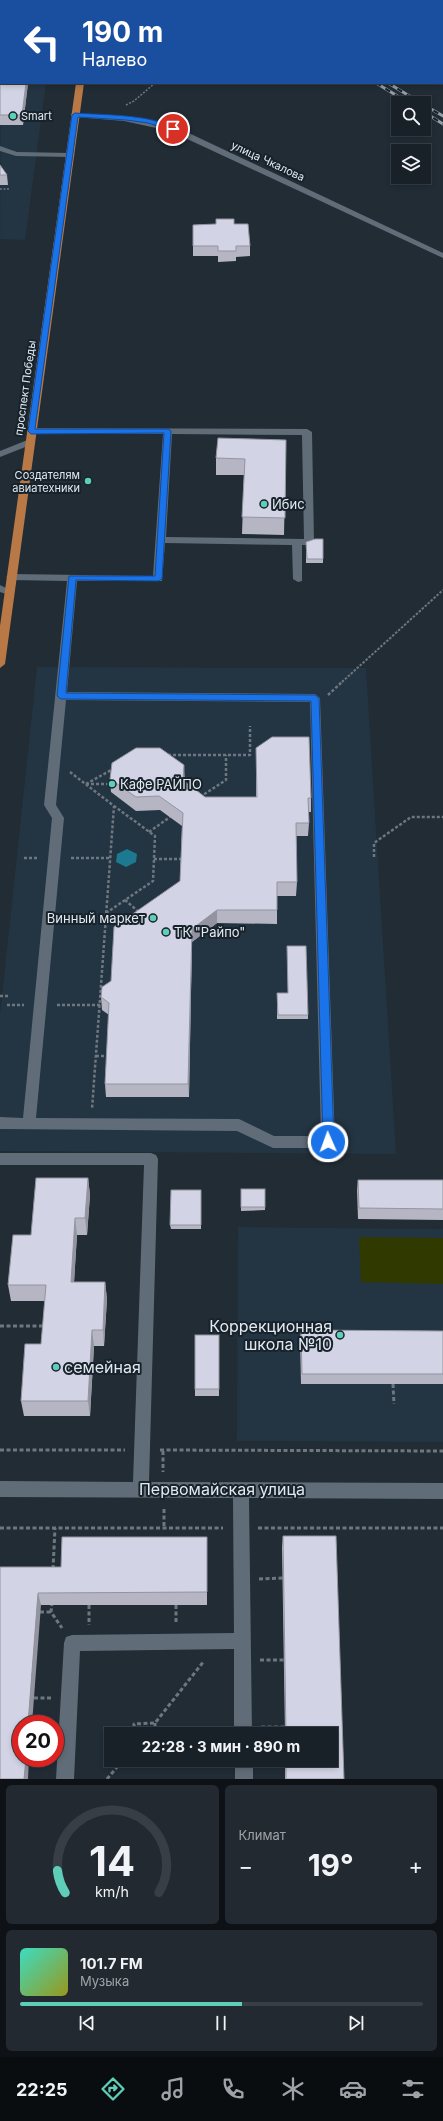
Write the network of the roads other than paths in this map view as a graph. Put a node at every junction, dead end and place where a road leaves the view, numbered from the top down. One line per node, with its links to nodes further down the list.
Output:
1 (80, 84): 2 (main road, проспект Победы)
2 (75, 115): 4 (main road, проспект Победы); 5 (street, улица Чкалова)
3 (0, 148): 4 (street)
4 (70, 155): 6 (main road, проспект Победы)
5 (443, 256)
6 (31, 431): 7 (street); 8 (main road, проспект Победы)
7 (168, 431): 10 (street); 11 (street)
8 (30, 442): 9 (street); 12 (main road, проспект Победы)
9 (0, 454)
10 (161, 540): 11 (street); 13 (street)
11 (297, 542): 14 (street)
12 (11, 577): 13 (street); 15 (main road, проспект Победы)
13 (72, 578): 17 (street)
14 (298, 579)
15 (4, 590): 16 (main road, проспект Победы)
16 (0, 664)
17 (61, 696): 19 (street); 19 (street)
18 (0, 1123): 19 (street)
19 (29, 1124)
20 (0, 1159): 22 (street)
21 (0, 1488): 22 (street, Первомайская улица)
22 (141, 1489): 23 (street, Первомайская улица)
23 (241, 1490): 24 (street, Первомайская улица); 25 (street)
24 (443, 1491)
25 (242, 1641): 26 (street); 28 (street)
26 (243, 1727)
27 (244, 1767): 29 (street)
28 (65, 1779)
29 (244, 1779)

